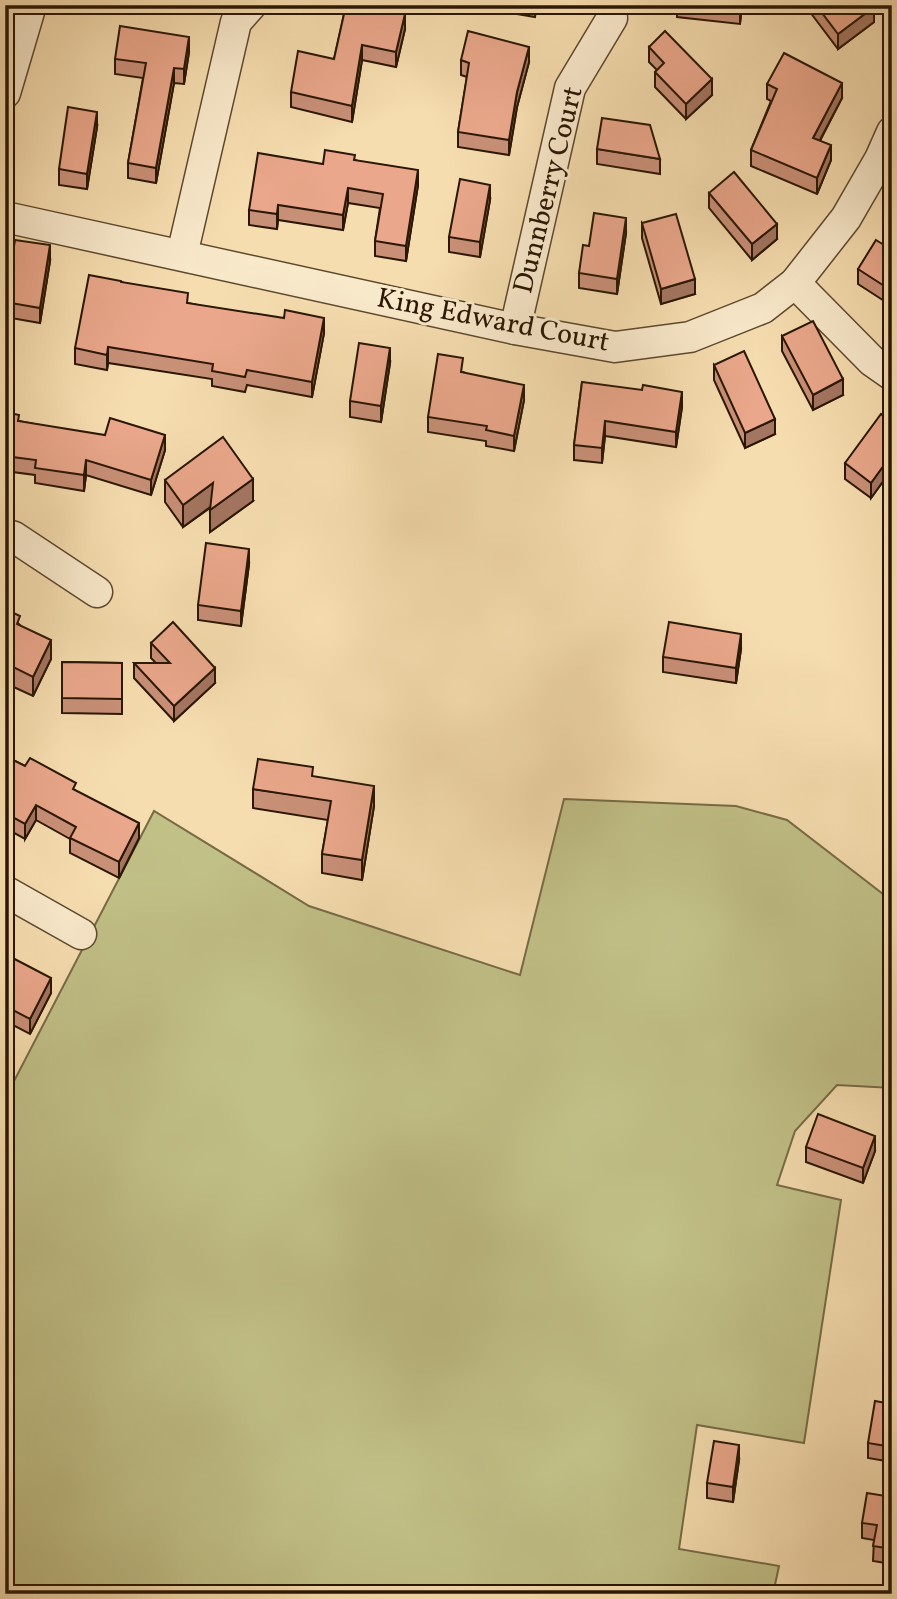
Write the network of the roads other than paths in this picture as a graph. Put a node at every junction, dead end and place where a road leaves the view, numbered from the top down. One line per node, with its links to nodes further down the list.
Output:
1 (31, 5): 4 (street)
2 (251, 5): 7 (street)
3 (612, 18): 9 (street, Dunnberry Court)
4 (5, 93)
5 (892, 132): 8 (street, King Edward Court)
6 (5, 217): 7 (street, King Edward Court)
7 (182, 256): 9 (street, King Edward Court)
8 (795, 284): 9 (street, King Edward Court); 10 (street)
9 (515, 329)
10 (892, 375)
11 (5, 534): 12 (street)
12 (97, 592)
13 (5, 891): 14 (street)
14 (81, 934)

